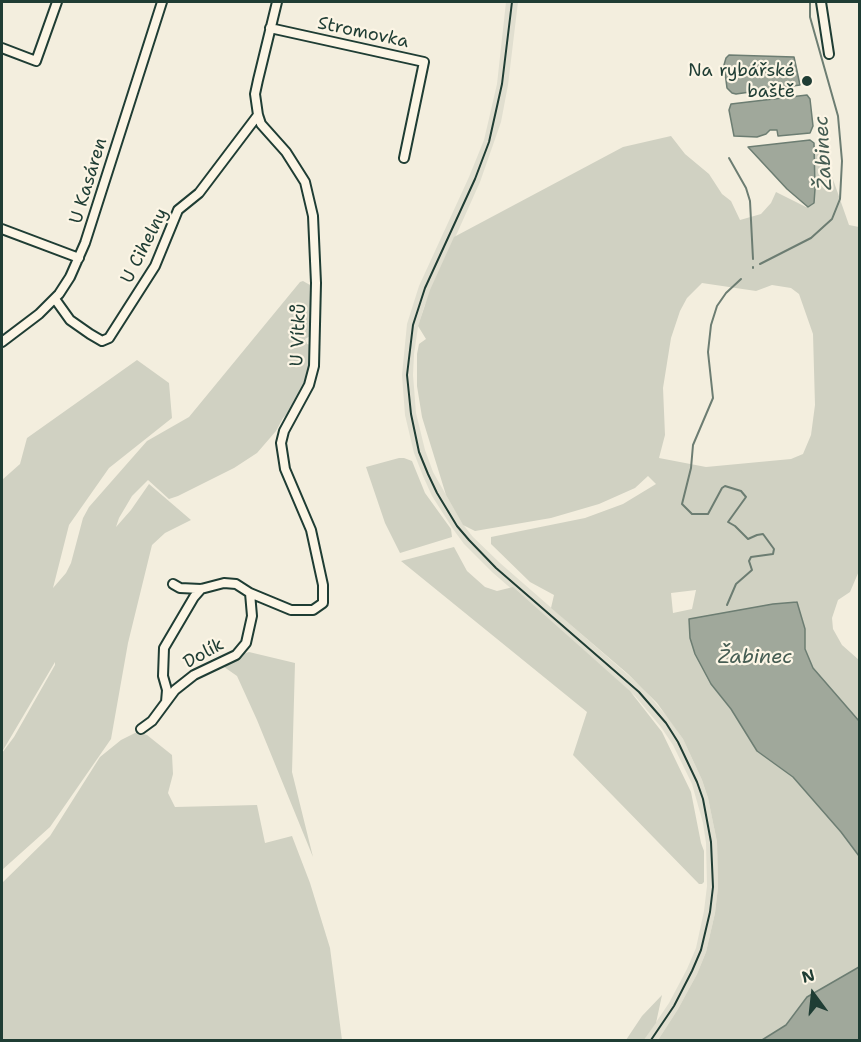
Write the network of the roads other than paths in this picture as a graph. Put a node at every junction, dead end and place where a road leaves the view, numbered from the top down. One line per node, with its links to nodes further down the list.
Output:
1 (57, 2): 6 (street)
2 (162, 2): 11 (street, U Kasáren)
3 (277, 2): 5 (street)
4 (821, 2): 7 (street)
5 (270, 28): 8 (street, U Vítků); 9 (street, Stromovka)
6 (2, 48)
7 (829, 54)
8 (258, 115): 12 (street, U Cihelny); 16 (street, U Vítků)
9 (404, 158)
10 (2, 230): 11 (street)
11 (79, 258): 12 (street, U Kasáren)
12 (55, 298): 13 (street, U Kasáren)
13 (2, 342)
14 (172, 584): 15 (street)
15 (201, 589): 16 (street); 17 (street, Dolík)
16 (250, 592): 17 (street, Dolík)
17 (166, 703): 18 (street, Dolík)
18 (141, 729)

